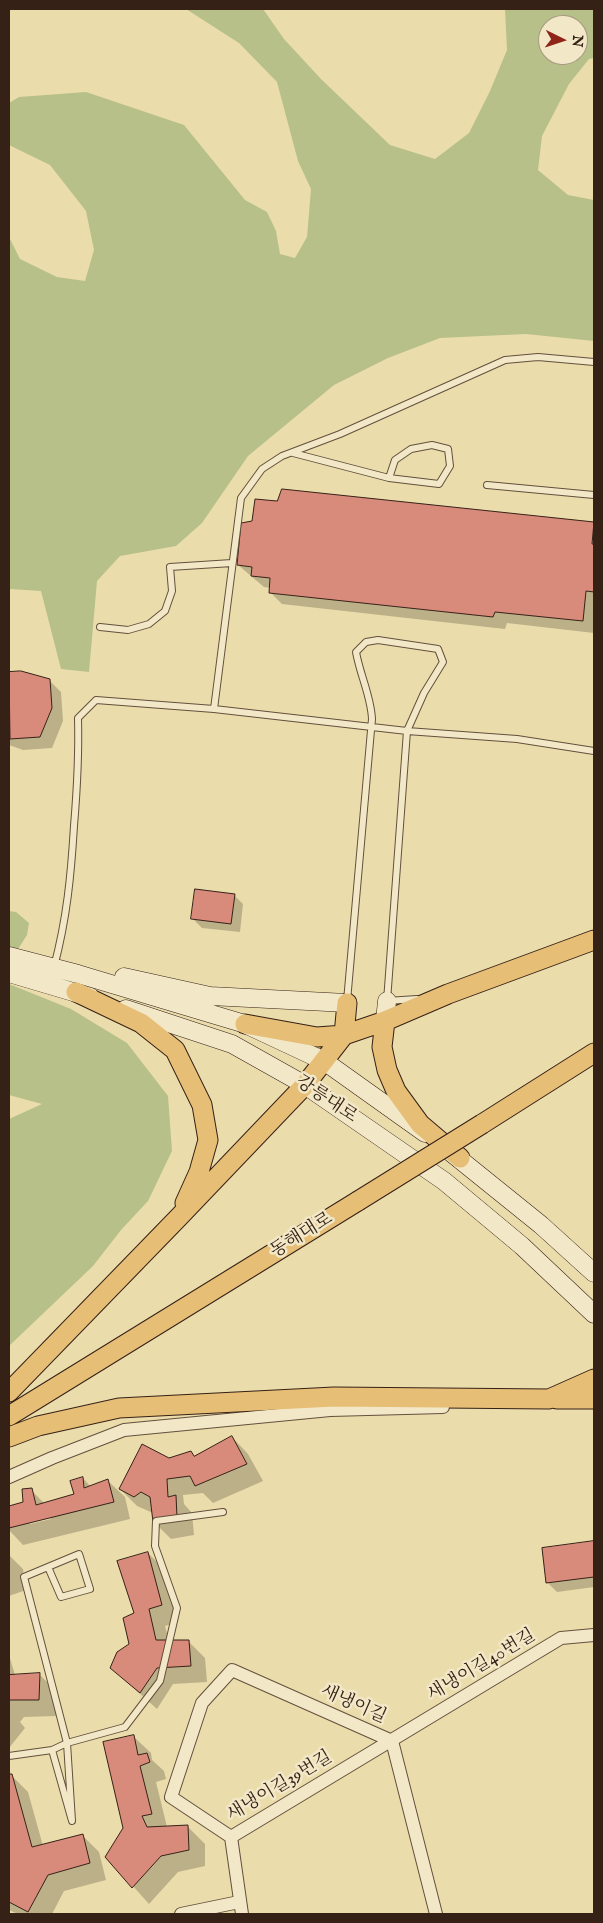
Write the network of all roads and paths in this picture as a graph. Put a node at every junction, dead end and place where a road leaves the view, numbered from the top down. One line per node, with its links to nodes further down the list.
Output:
1 (594, 362): 2 (lane)
2 (293, 453): 3 (lane); 6 (lane)
3 (389, 478): 3 (lane)
4 (487, 485): 5 (lane)
5 (594, 496)
6 (232, 563): 7 (lane); 8 (lane)
7 (100, 627)
8 (214, 708): 9 (lane); 14 (lane)
9 (370, 726): 10 (lane); 10 (lane); 19 (lane)
10 (407, 731): 11 (lane); 18 (lane)
11 (594, 751)
12 (594, 940): 17 (main road)
13 (9, 956): 14 (street, 강릉대로)
14 (53, 968): 16 (street, 강릉대로)
15 (9, 973): 16 (street, 강릉대로)
16 (77, 983): 19 (street); 21 (street, 강릉대로); 25 (street, 강릉대로); 27 (main road)
17 (448, 994): 18 (lane); 20 (main road)
18 (387, 1001): 20 (street)
19 (347, 1003): 22 (main road)
20 (385, 1022): 22 (main road); 26 (main road)
21 (245, 1024): 22 (main road); 24 (street, 강릉대로)
22 (344, 1035): 24 (main road)
23 (594, 1053): 35 (main road, 동해대로, bridge)
24 (324, 1061): 25 (main road); 26 (street, 강릉대로)
25 (305, 1084): 27 (main road); 29 (street, 강릉대로)
26 (460, 1158): 28 (street, 강릉대로)
27 (178, 1218): 31 (main road)
28 (594, 1273)
29 (594, 1314)
30 (594, 1379): 32 (main road)
31 (9, 1392)
32 (548, 1399): 33 (main road); 36 (main road)
33 (594, 1399)
34 (594, 1407): 37 (street)
35 (9, 1416)
36 (9, 1437)
37 (9, 1477)
38 (223, 1512): 43 (lane)
39 (48, 1567): 39 (lane); 43 (lane)
40 (594, 1635): 42 (street, 새냉이길40번길)
41 (202, 1702): 42 (street, 새냉이길); 46 (street, 새냉이길39번길)
42 (392, 1741): 46 (street, 새냉이길39번길); 49 (street, 새냉이길)
43 (67, 1743): 44 (lane); 44 (lane)
44 (52, 1750): 45 (lane)
45 (9, 1756)
46 (231, 1838): 47 (street)
47 (240, 1908): 48 (street)
48 (181, 1914)
49 (436, 1914)

